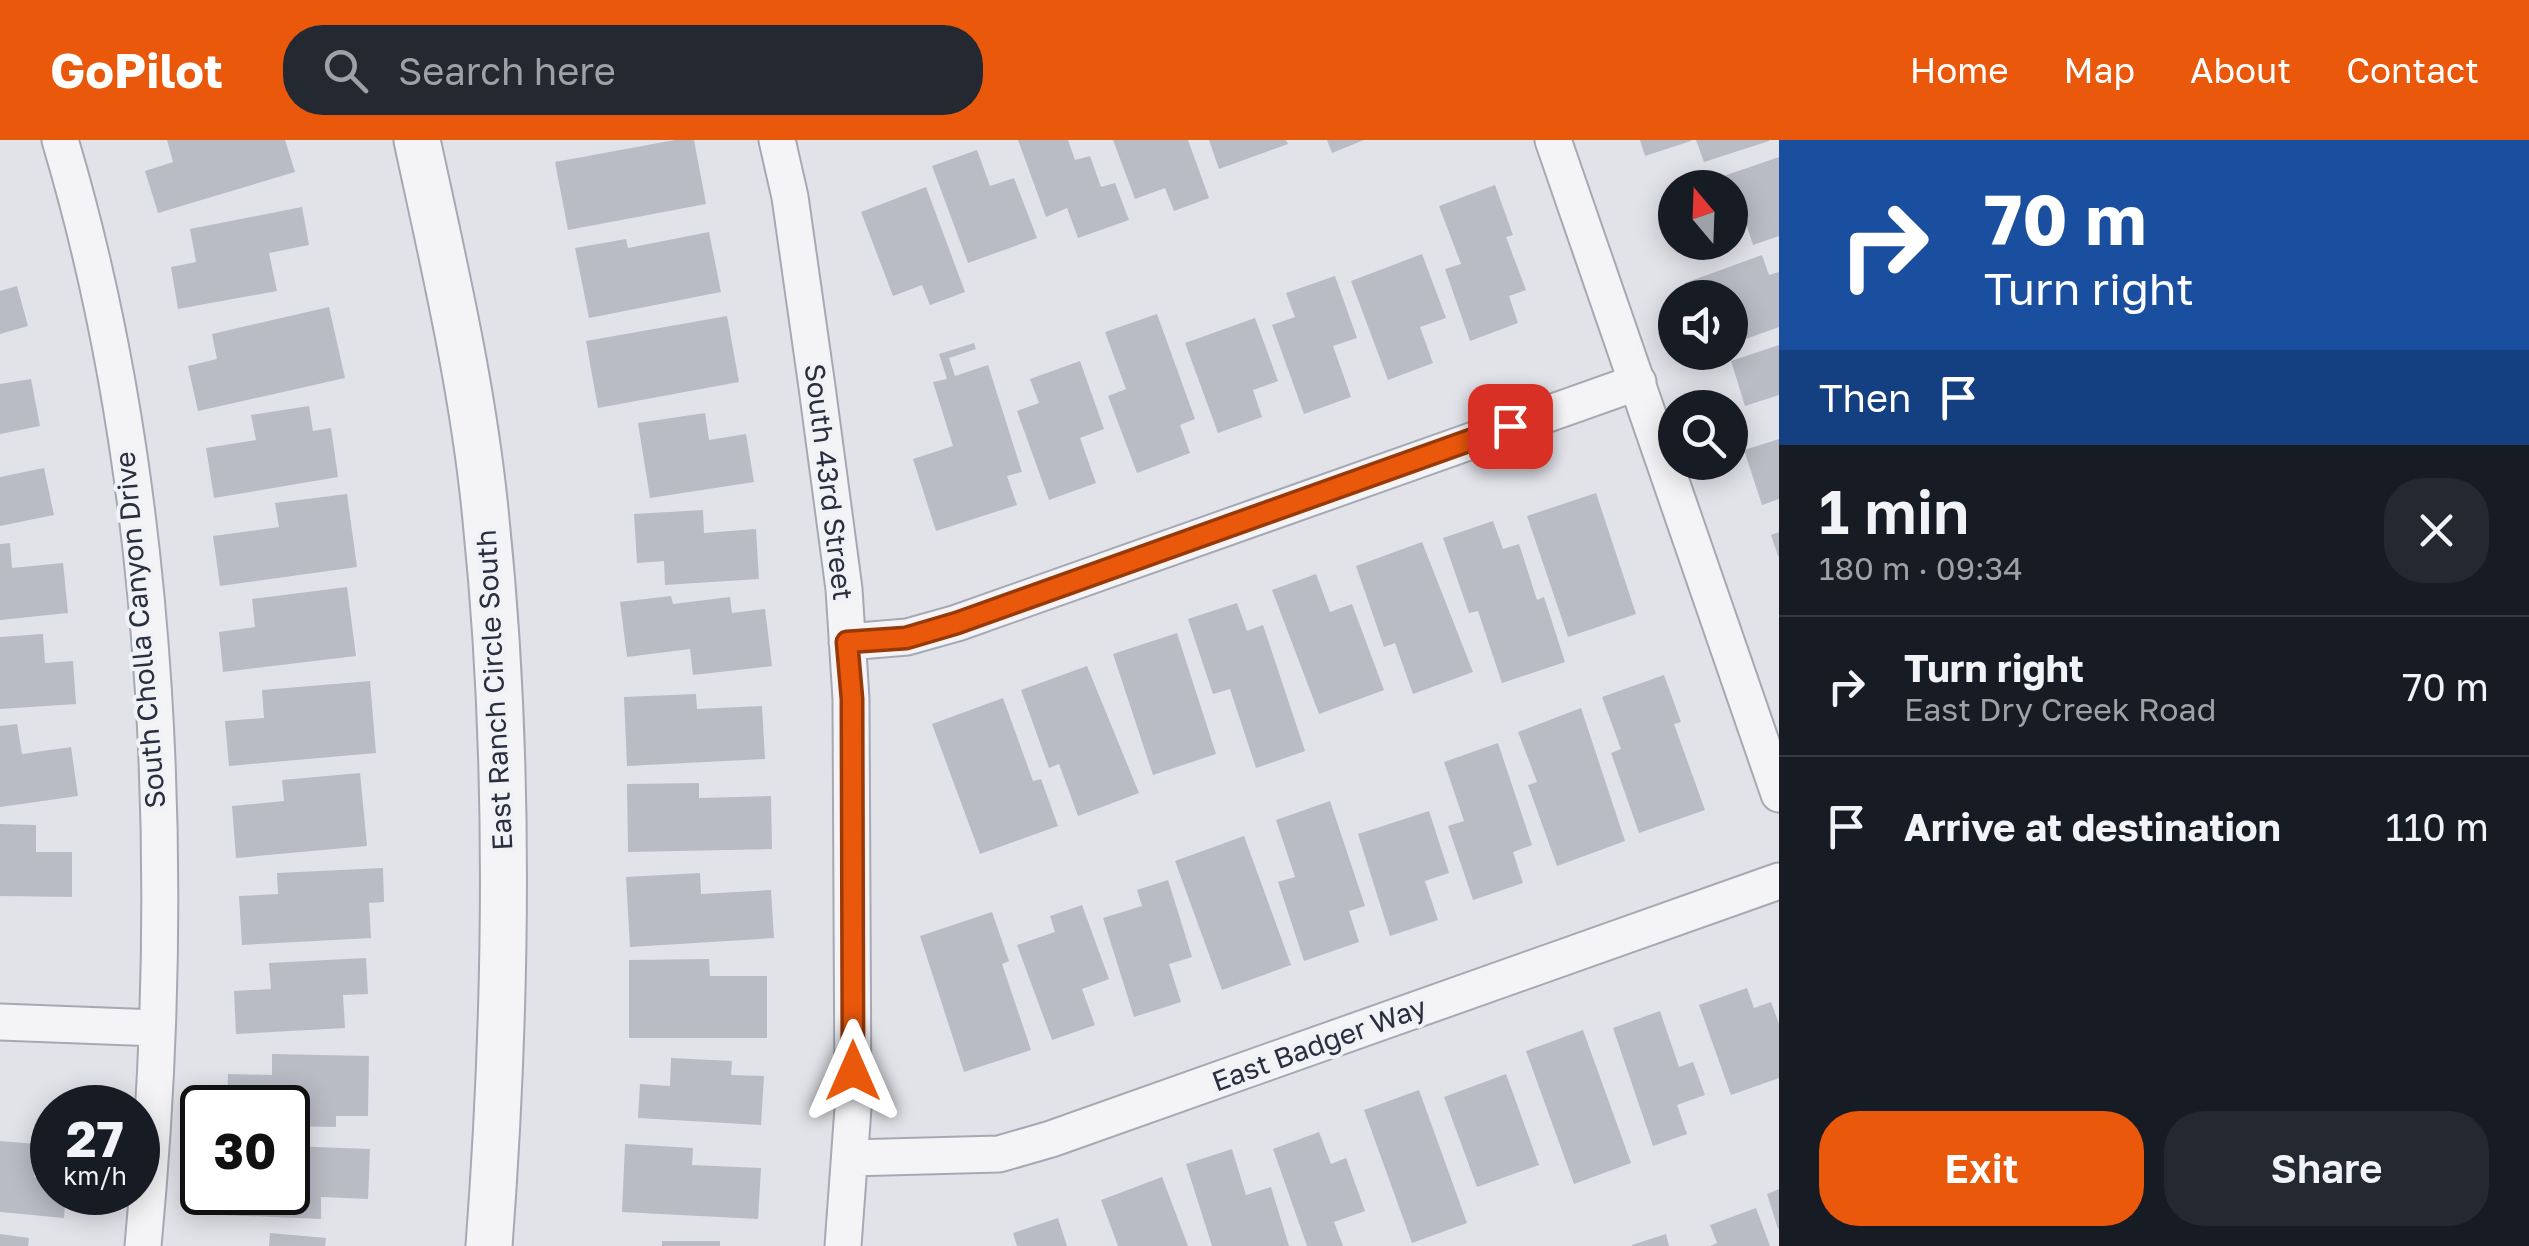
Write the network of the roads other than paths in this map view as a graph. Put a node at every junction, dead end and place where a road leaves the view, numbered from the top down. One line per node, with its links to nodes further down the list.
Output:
1 (60, 140): 10 (street, South Cholla Canyon Drive)
2 (417, 140): 13 (street, East Ranch Circle South)
3 (778, 140): 6 (street, South 43rd Street)
4 (1553, 140): 5 (street)
5 (1638, 382): 6 (street); 7 (street)
6 (847, 642): 11 (street, South 43rd Street)
7 (1779, 794)
8 (1779, 881): 11 (street, East Badger Way)
9 (0, 1022): 10 (street)
10 (157, 1028): 12 (street, South Cholla Canyon Drive)
11 (850, 1158): 14 (street, South 43rd Street)
12 (142, 1246)
13 (489, 1246)
14 (843, 1246)

